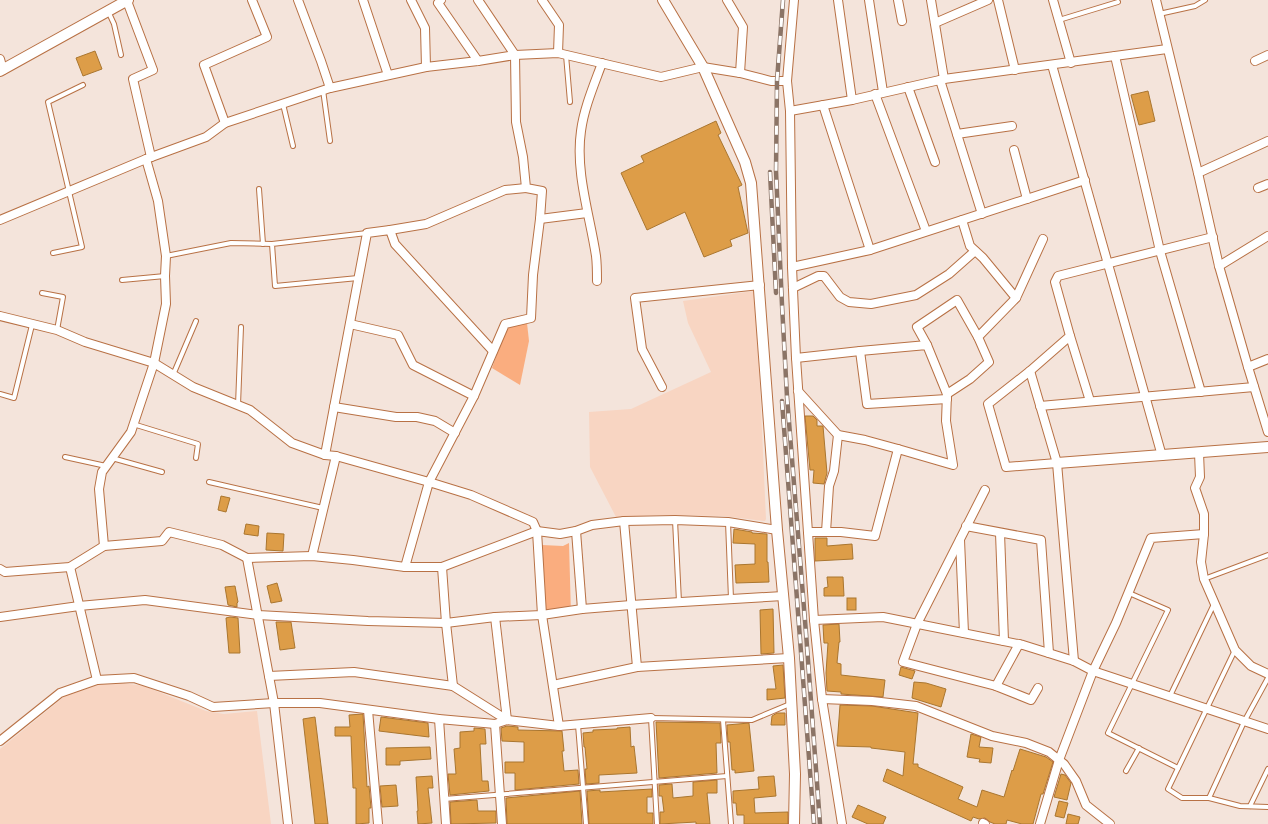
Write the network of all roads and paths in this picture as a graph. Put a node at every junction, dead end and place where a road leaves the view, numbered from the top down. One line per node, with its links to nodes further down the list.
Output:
1 (128, 0): 22 (street); 63 (street)
2 (252, 0): 56 (street)
3 (298, 0): 49 (street)
4 (363, 0): 44 (street)
5 (411, 0): 39 (street)
6 (441, 0): 34 (street)
7 (478, 0): 30 (street)
8 (542, 0): 28 (street)
9 (663, 0): 40 (street)
10 (727, 0): 43 (street)
11 (794, 0): 46 (street)
12 (838, 0): 51 (street)
13 (869, 0): 50 (street)
14 (898, 0): 24 (street)
15 (932, 0): 26 (street)
16 (988, 0): 26 (street)
17 (998, 0): 41 (street)
18 (1053, 0): 25 (street)
19 (1156, 0): 23 (street)
20 (1205, 0): 23 (lane)
21 (1118, 2): 25 (lane)
22 (108, 11): 29 (lane); 42 (street)
23 (1159, 14): 27 (street)
24 (902, 20)
25 (1059, 20): 37 (street)
26 (935, 23): 45 (street)
27 (1167, 49): 32 (street); 65 (street)
28 (562, 54): 30 (street); 36 (street); 53 (lane)
29 (121, 55)
30 (515, 55): 34 (street); 68 (street)
31 (1268, 55): 35 (street)
32 (1115, 56): 37 (street); 88 (street)
33 (0, 59): 42 (street)
34 (478, 61): 39 (street)
35 (1255, 61)
36 (602, 63): 40 (street); 73 (street)
37 (1071, 63): 38 (street)
38 (1052, 65): 41 (street); 66 (street)
39 (426, 67): 44 (street)
40 (703, 67): 43 (street); 98 (street)
41 (1015, 70): 45 (street)
42 (1, 71)
43 (740, 73): 46 (street)
44 (388, 75): 49 (street)
45 (942, 80): 48 (street); 58 (street)
46 (787, 81): 55 (street)
47 (83, 85): 71 (lane)
48 (908, 87): 50 (street); 64 (street)
49 (326, 88): 52 (street); 59 (lane)
50 (879, 93): 51 (street); 79 (street)
51 (852, 100): 54 (street)
52 (283, 102): 56 (street); 61 (lane)
53 (570, 102)
54 (823, 105): 55 (street); 86 (street)
55 (790, 111): 93 (street)
56 (225, 123): 63 (street)
57 (1012, 126): 58 (street)
58 (957, 134): 74 (street)
59 (330, 141)
60 (1268, 141): 65 (street)
61 (293, 146)
62 (1014, 150): 72 (street)
63 (148, 158): 71 (street); 90 (street)
64 (935, 162)
65 (1198, 173): 82 (street)
66 (1085, 180): 72 (street); 91 (street)
67 (1268, 184): 69 (street)
68 (526, 188): 75 (street); 78 (street)
69 (1258, 188)
70 (259, 189): 84 (lane)
71 (68, 192): 76 (street); 89 (lane)
72 (1027, 199): 74 (street)
73 (587, 213): 75 (street); 97 (street)
74 (982, 214): 77 (street)
75 (540, 219): 111 (street)
76 (0, 220)
77 (962, 220): 79 (street); 87 (street)
78 (390, 230): 80 (street); 111 (street)
79 (926, 232): 86 (street)
80 (367, 233): 85 (lane); 95 (street)
81 (1268, 236): 92 (street)
82 (1213, 237): 88 (street); 92 (street)
83 (1043, 239): 101 (street)
84 (263, 244): 85 (lane); 90 (lane)
85 (272, 244): 95 (lane)
86 (870, 250): 93 (street)
87 (975, 250): 99 (street); 101 (street)
88 (1160, 251): 91 (street); 122 (street)
89 (53, 253)
90 (166, 256): 94 (street)
91 (1108, 265): 108 (street); 126 (street)
92 (1219, 266): 116 (street)
93 (792, 267): 99 (street)
94 (165, 276): 96 (lane); 115 (street)
95 (358, 278): 104 (street)
96 (122, 280)
97 (597, 281)
98 (760, 285): 119 (street); 156 (street)
99 (793, 288): 113 (street)
100 (42, 293): 107 (lane)
101 (1016, 298): 109 (street)
102 (0, 316): 105 (street)
103 (196, 321): 118 (lane)
104 (350, 324): 124 (street); 130 (street)
105 (32, 325): 107 (street); 123 (lane)
106 (241, 327): 128 (lane)
107 (57, 330): 115 (street)
108 (1070, 336): 117 (street); 127 (street)
109 (978, 337): 110 (street); 125 (street)
110 (928, 345): 112 (street); 125 (street)
111 (493, 351): 124 (street)
112 (860, 351): 113 (street); 125 (street)
113 (796, 358): 121 (street)
114 (1268, 359): 116 (street)
115 (154, 363): 118 (street); 132 (street)
116 (1248, 368): 120 (street)
117 (1030, 371): 129 (street); 145 (street)
118 (173, 375): 128 (street)
119 (662, 387)
120 (1254, 387): 122 (street); 131 (street)
121 (798, 390): 135 (street); 159 (street)
122 (1200, 392): 126 (street)
123 (0, 394)
124 (474, 396): 134 (street)
125 (947, 396): 137 (street)
126 (1145, 396): 127 (street); 141 (street)
127 (1090, 401): 129 (street)
128 (238, 405): 139 (street)
129 (1040, 406): 145 (street)
130 (334, 407): 134 (street); 139 (street)
131 (1265, 413): 133 (street)
132 (133, 424): 143 (street); 144 (lane)
133 (1268, 432)
134 (455, 433): 149 (street)
135 (838, 435): 137 (street); 160 (street)
136 (1268, 447): 138 (street)
137 (898, 449): 160 (street)
138 (1199, 453): 141 (street); 162 (street)
139 (325, 455): 140 (street)
140 (336, 456): 149 (street); 151 (street)
141 (1162, 456): 145 (street)
142 (65, 457): 146 (lane)
143 (111, 458): 146 (street); 147 (lane)
144 (196, 458)
145 (1057, 463): 194 (street)
146 (106, 466): 164 (street)
147 (162, 472)
148 (209, 482): 151 (lane)
149 (429, 482): 157 (street); 169 (street)
150 (985, 490): 155 (street)
151 (323, 508): 166 (street)
152 (675, 520): 153 (street); 154 (street); 176 (lane)
153 (624, 521): 158 (street); 177 (street)
154 (728, 522): 156 (street); 175 (lane)
155 (966, 526): 161 (street); 163 (street)
156 (777, 530): 174 (street)
157 (537, 531): 158 (street); 170 (street); 182 (street)
158 (576, 531): 180 (street)
159 (808, 532): 160 (street); 185 (street)
160 (826, 532)
161 (1000, 532): 189 (street); 192 (street)
162 (1204, 534): 172 (street); 173 (street)
163 (960, 539): 187 (street); 188 (street)
164 (104, 546): 167 (street); 168 (street)
165 (1268, 555): 172 (lane)
166 (312, 556): 167 (street); 169 (street)
167 (247, 558): 181 (street)
168 (70, 567): 171 (street); 179 (street)
169 (405, 567): 170 (street)
170 (442, 567): 186 (street)
171 (0, 569)
172 (1204, 579): 178 (street)
173 (1128, 593): 196 (street); 202 (lane)
174 (783, 596): 175 (street); 193 (street)
175 (731, 598): 176 (street)
176 (679, 602): 177 (street)
177 (631, 604): 180 (street); 195 (street)
178 (1214, 604): 191 (street); 206 (lane)
179 (79, 606): 181 (street); 183 (street); 200 (street)
180 (582, 609): 182 (street)
181 (258, 615): 186 (street); 198 (street)
182 (542, 615): 184 (street); 201 (street)
183 (0, 616)
184 (495, 617): 186 (street); 214 (street)
185 (814, 620): 187 (street); 207 (street)
186 (446, 623): 203 (street)
187 (917, 624): 188 (street); 204 (street)
188 (964, 633): 189 (street)
189 (1004, 641): 190 (street)
190 (1019, 644): 192 (street); 204 (street)
191 (1235, 650): 197 (street); 210 (lane)
192 (1049, 653): 194 (street)
193 (789, 658): 195 (street); 209 (street)
194 (1074, 661): 196 (street)
195 (637, 667): 201 (street)
196 (1093, 671): 202 (street); 223 (street)
197 (1268, 674)
198 (269, 676): 203 (street); 208 (street)
199 (1268, 678): 216 (lane)
200 (97, 680): 208 (street); 221 (street)
201 (553, 684): 219 (street)
202 (1133, 684): 206 (street); 222 (lane)
203 (453, 686): 214 (street)
204 (996, 686): 205 (street)
205 (1038, 688)
206 (1169, 696): 210 (street)
207 (822, 699): 223 (street); 243 (street)
208 (274, 703): 211 (street); 235 (street)
209 (791, 703): 215 (lane); 242 (street)
210 (1206, 709): 216 (street); 224 (lane)
211 (368, 710): 213 (street); 236 (street)
212 (650, 718): 215 (lane); 218 (street); 228 (lane)
213 (439, 719): 217 (street); 232 (street)
214 (507, 720): 217 (street); 219 (street)
215 (724, 720): 227 (lane)
216 (1244, 722): 220 (street); 231 (lane)
217 (494, 724): 230 (street)
218 (578, 724): 219 (street); 229 (lane)
219 (559, 726)
220 (1268, 729)
221 (0, 741)
222 (1139, 748): 224 (lane); 226 (lane)
223 (1059, 760): 244 (street); 245 (street)
224 (1178, 768): 231 (lane)
225 (1268, 769): 233 (lane)
226 (1126, 771)
227 (728, 776): 228 (lane); 241 (lane)
228 (654, 782): 229 (lane); 240 (lane)
229 (584, 789): 230 (lane); 239 (lane)
230 (500, 794): 232 (lane); 238 (street)
231 (1209, 798): 233 (lane)
232 (444, 799): 237 (street)
233 (1250, 806): 234 (lane)
234 (1268, 807)
235 (288, 824)
236 (378, 824)
237 (446, 824)
238 (502, 824)
239 (586, 824)
240 (657, 824)
241 (731, 824)
242 (794, 824)
243 (842, 824)
244 (1040, 824)
245 (1110, 824)

